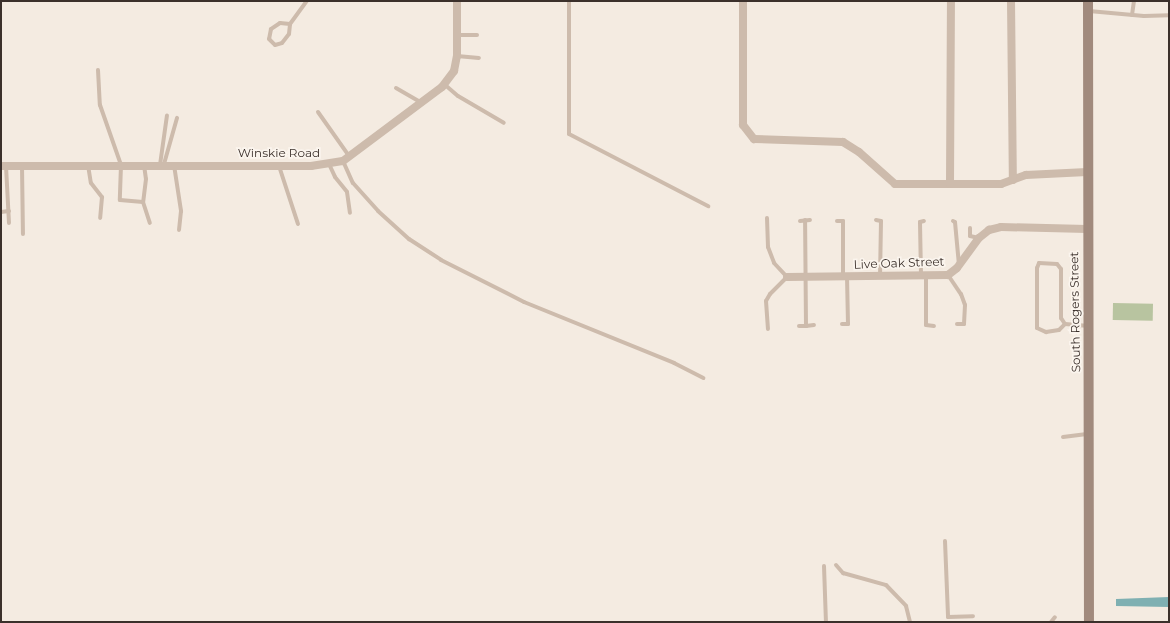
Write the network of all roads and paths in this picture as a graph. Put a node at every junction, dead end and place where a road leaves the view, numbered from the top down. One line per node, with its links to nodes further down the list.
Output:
1 (307, 1): 11 (lane)
2 (457, 1): 12 (street, Winskie Road)
3 (569, 1): 38 (lane)
4 (743, 1): 36 (street)
5 (951, 1): 36 (street)
6 (1011, 1): 35 (street)
7 (1134, 1): 9 (lane)
8 (1089, 6): 9 (lane); 34 (street, South Rogers Street)
9 (1132, 15): 10 (lane)
10 (1169, 15)
11 (290, 24): 11 (lane)
12 (457, 35): 13 (lane); 14 (street, Winskie Road)
13 (477, 35)
14 (457, 56): 15 (lane); 17 (street, Winskie Road)
15 (479, 58)
16 (98, 70): 29 (lane)
17 (444, 84): 19 (street, Winskie Road); 23 (lane)
18 (396, 88): 19 (lane)
19 (422, 103): 24 (street, Winskie Road)
20 (318, 112): 24 (lane)
21 (167, 115): 25 (lane)
22 (177, 118): 25 (lane)
23 (504, 123)
24 (346, 159): 27 (street, Winskie Road); 77 (lane)
25 (162, 164): 26 (street, Winskie Road); 30 (street, Winskie Road)
26 (174, 164): 33 (street, Winskie Road); 58 (lane)
27 (329, 164): 33 (street, Winskie Road); 41 (lane)
28 (88, 165): 29 (street, Winskie Road); 32 (street, Winskie Road); 42 (lane)
29 (121, 165): 30 (street, Winskie Road); 37 (lane)
30 (144, 165): 37 (lane)
31 (3, 166): 32 (street, Winskie Road); 39 (lane)
32 (22, 166): 59 (lane)
33 (279, 166): 55 (lane)
34 (1088, 172): 35 (street); 57 (street, South Rogers Street)
35 (1013, 180): 36 (street)
36 (950, 184)
37 (143, 202): 54 (lane)
38 (708, 206)
39 (9, 211): 40 (lane); 53 (lane)
40 (1, 212)
41 (350, 213)
42 (100, 218)
43 (768, 218): 66 (lane)
44 (805, 220): 45 (lane); 48 (lane); 67 (lane)
45 (810, 220)
46 (837, 220): 49 (lane)
47 (876, 220): 65 (lane)
48 (800, 221)
49 (844, 221): 50 (lane); 64 (lane)
50 (850, 221)
51 (924, 221): 62 (lane)
52 (953, 222): 61 (lane)
53 (9, 223)
54 (150, 223)
55 (298, 224)
56 (970, 228): 60 (lane)
57 (1087, 229): 60 (street, Live Oak Street); 75 (street, South Rogers Street)
58 (179, 230)
59 (23, 234)
60 (978, 238): 61 (street, Live Oak Street)
61 (959, 266): 63 (street, Live Oak Street)
62 (923, 275): 63 (street, Live Oak Street); 65 (street, Live Oak Street); 74 (lane)
63 (948, 275): 69 (lane)
64 (845, 276): 65 (street, Live Oak Street); 67 (street, Live Oak Street); 68 (lane)
65 (880, 276)
66 (787, 277): 67 (street, Live Oak Street); 76 (lane)
67 (806, 277): 72 (lane)
68 (842, 324)
69 (957, 324)
70 (1066, 324): 70 (lane); 75 (lane)
71 (800, 326): 72 (lane)
72 (806, 326): 73 (lane)
73 (814, 326)
74 (934, 326)
75 (1089, 326): 78 (street, South Rogers Street)
76 (768, 329)
77 (703, 378)
78 (1089, 434): 79 (lane); 88 (street, South Rogers Street)
79 (1063, 436)
80 (945, 541): 83 (lane)
81 (836, 565): 86 (lane)
82 (824, 566): 85 (lane)
83 (973, 616)
84 (1055, 617): 87 (lane)
85 (826, 622)
86 (910, 622)
87 (1051, 622)
88 (1089, 622)

